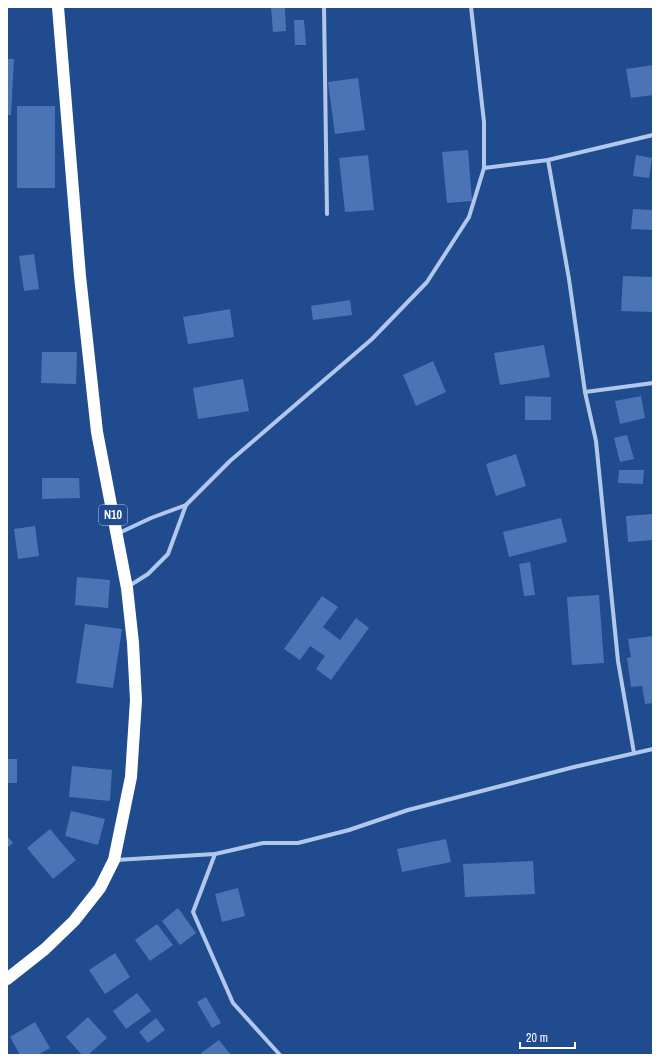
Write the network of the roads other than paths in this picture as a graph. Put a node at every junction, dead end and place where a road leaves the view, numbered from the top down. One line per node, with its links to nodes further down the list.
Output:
1 (58, 7): 11 (highway, N10)
2 (324, 7): 7 (street)
3 (471, 7): 6 (street)
4 (653, 135): 5 (street)
5 (548, 160): 6 (street); 9 (street)
6 (484, 168): 10 (street)
7 (327, 214)
8 (653, 383): 9 (street)
9 (585, 392): 14 (street)
10 (186, 505): 11 (street); 12 (street)
11 (117, 534): 12 (highway, N10)
12 (127, 588): 16 (highway, N10)
13 (653, 749): 14 (street)
14 (634, 753): 15 (street)
15 (215, 854): 16 (street); 18 (street)
16 (114, 860): 17 (highway, N10)
17 (7, 979)
18 (280, 1055)

